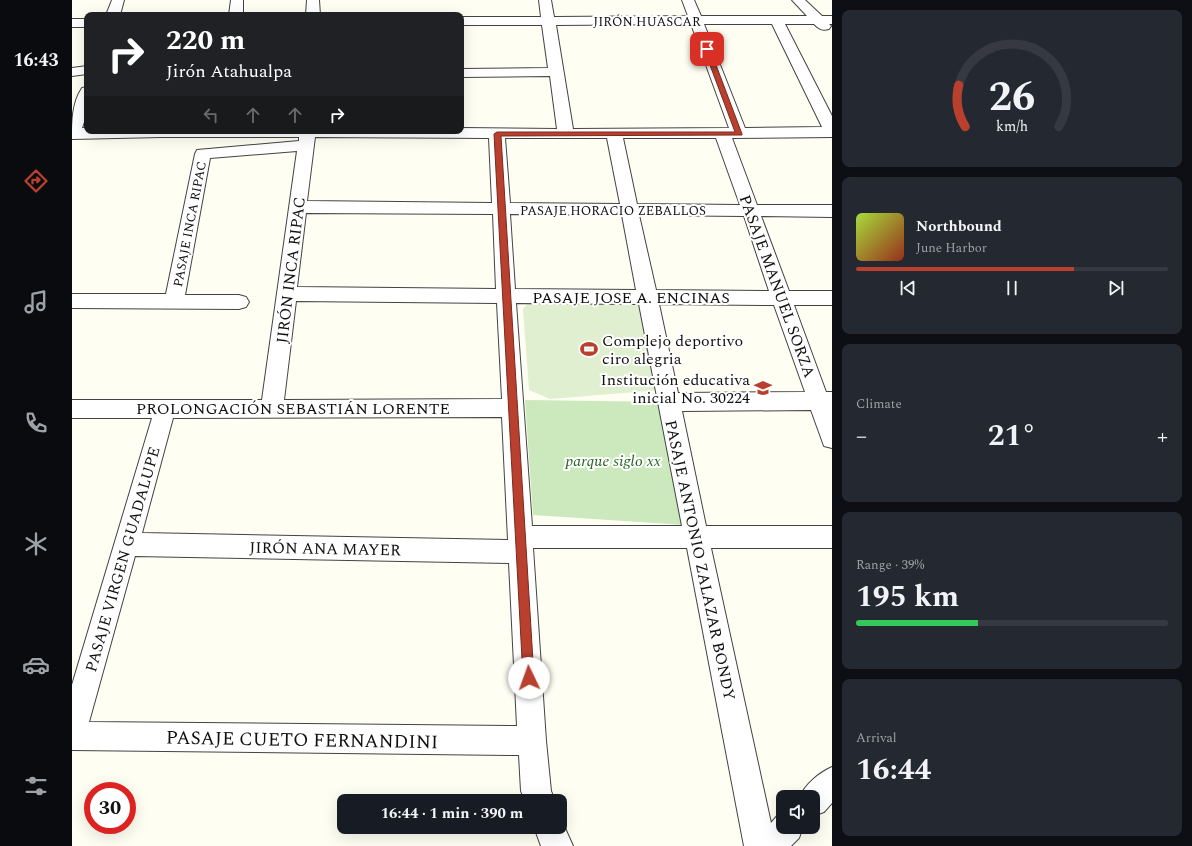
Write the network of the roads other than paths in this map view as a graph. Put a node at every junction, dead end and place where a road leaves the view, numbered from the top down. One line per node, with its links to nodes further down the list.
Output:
1 (118, 0): 8 (street)
2 (237, 0): 9 (street)
3 (313, 0): 10 (street)
4 (545, 0): 17 (street)
5 (688, 0): 12 (street, PASAJE MANUEL SORZA)
6 (798, 0): 14 (street)
7 (822, 5): 11 (street)
8 (114, 12)
9 (236, 12)
10 (313, 12)
11 (832, 15)
12 (696, 20): 13 (street, JIRÓN HUASCAR); 17 (street, JIRÓN HUASCAR); 33 (street, PASAJE MANUEL SORZA)
13 (777, 20): 14 (street, JIRÓN HUASCAR); 26 (street)
14 (818, 20): 15 (street, JIRÓN HUASCAR); 20 (street)
15 (832, 20)
16 (464, 21): 17 (street, JIRÓN HUASCAR)
17 (548, 21): 24 (street)
18 (72, 23): 19 (street)
19 (84, 23)
20 (832, 34)
21 (84, 70): 22 (street)
22 (72, 72)
23 (464, 72): 24 (street)
24 (556, 72): 31 (street)
25 (84, 99): 27 (street)
26 (832, 132): 33 (street)
27 (72, 133): 28 (street)
28 (84, 133)
29 (150, 134): 34 (street)
30 (497, 134): 31 (street); 34 (street); 36 (street)
31 (566, 134): 32 (street)
32 (614, 134): 33 (street); 37 (street, PASAJE ANTONIO ZALAZAR BONDY)
33 (731, 134): 38 (street, PASAJE MANUEL SORZA)
34 (307, 136): 35 (street, JIRÓN INCA RIPAC); 46 (street, PASAJE INCA RIPAC)
35 (298, 207): 36 (street, PASAJE HORACIO ZEBALLOS); 40 (street, JIRÓN INCA RIPAC)
36 (502, 209): 37 (street, PASAJE HORACIO ZEBALLOS); 41 (street)
37 (630, 210): 38 (street, PASAJE HORACIO ZEBALLOS); 42 (street, PASAJE ANTONIO ZALAZAR BONDY)
38 (751, 211): 39 (street, PASAJE HORACIO ZEBALLOS); 43 (street, PASAJE MANUEL SORZA)
39 (832, 211)
40 (286, 294): 41 (street, PASAJE JOSE A. ENCINAS); 50 (street, JIRÓN INCA RIPAC)
41 (507, 296): 42 (street, PASAJE JOSE A. ENCINAS); 51 (street)
42 (648, 297): 43 (street, PASAJE JOSE A. ENCINAS); 49 (street, PASAJE ANTONIO ZALAZAR BONDY)
43 (782, 298): 44 (street, PASAJE JOSE A. ENCINAS); 48 (street, PASAJE MANUEL SORZA)
44 (832, 298)
45 (72, 301): 46 (street)
46 (174, 301): 47 (street)
47 (239, 302)
48 (825, 401): 49 (street); 54 (street, PASAJE MANUEL SORZA)
49 (669, 402): 55 (street, PASAJE ANTONIO ZALAZAR BONDY)
50 (272, 408): 51 (street, PROLONGACIÓN SEBASTIÁN LORENTE); 53 (street, PROLONGACIÓN SEBASTIÁN LORENTE)
51 (514, 408): 58 (street)
52 (72, 409): 53 (street, PROLONGACIÓN SEBASTIÁN LORENTE)
53 (165, 409): 57 (street, PASAJE VIRGEN GUADALUPE)
54 (832, 439)
55 (696, 536): 56 (street, JIRÓN ANA MAYER); 58 (street, JIRÓN ANA MAYER); 68 (street, PASAJE ANTONIO ZALAZAR BONDY)
56 (832, 537)
57 (127, 544): 58 (street, JIRÓN ANA MAYER); 59 (street, PASAJE VIRGEN GUADALUPE)
58 (522, 544): 61 (street)
59 (72, 732)
60 (72, 736): 61 (street, PASAJE CUETO FERNANDINI)
61 (532, 741): 63 (street)
62 (832, 782): 64 (street)
63 (537, 794)
64 (820, 795)
65 (552, 834): 67 (street)
66 (781, 834): 69 (street)
67 (557, 846)
68 (760, 846)
69 (770, 846)

